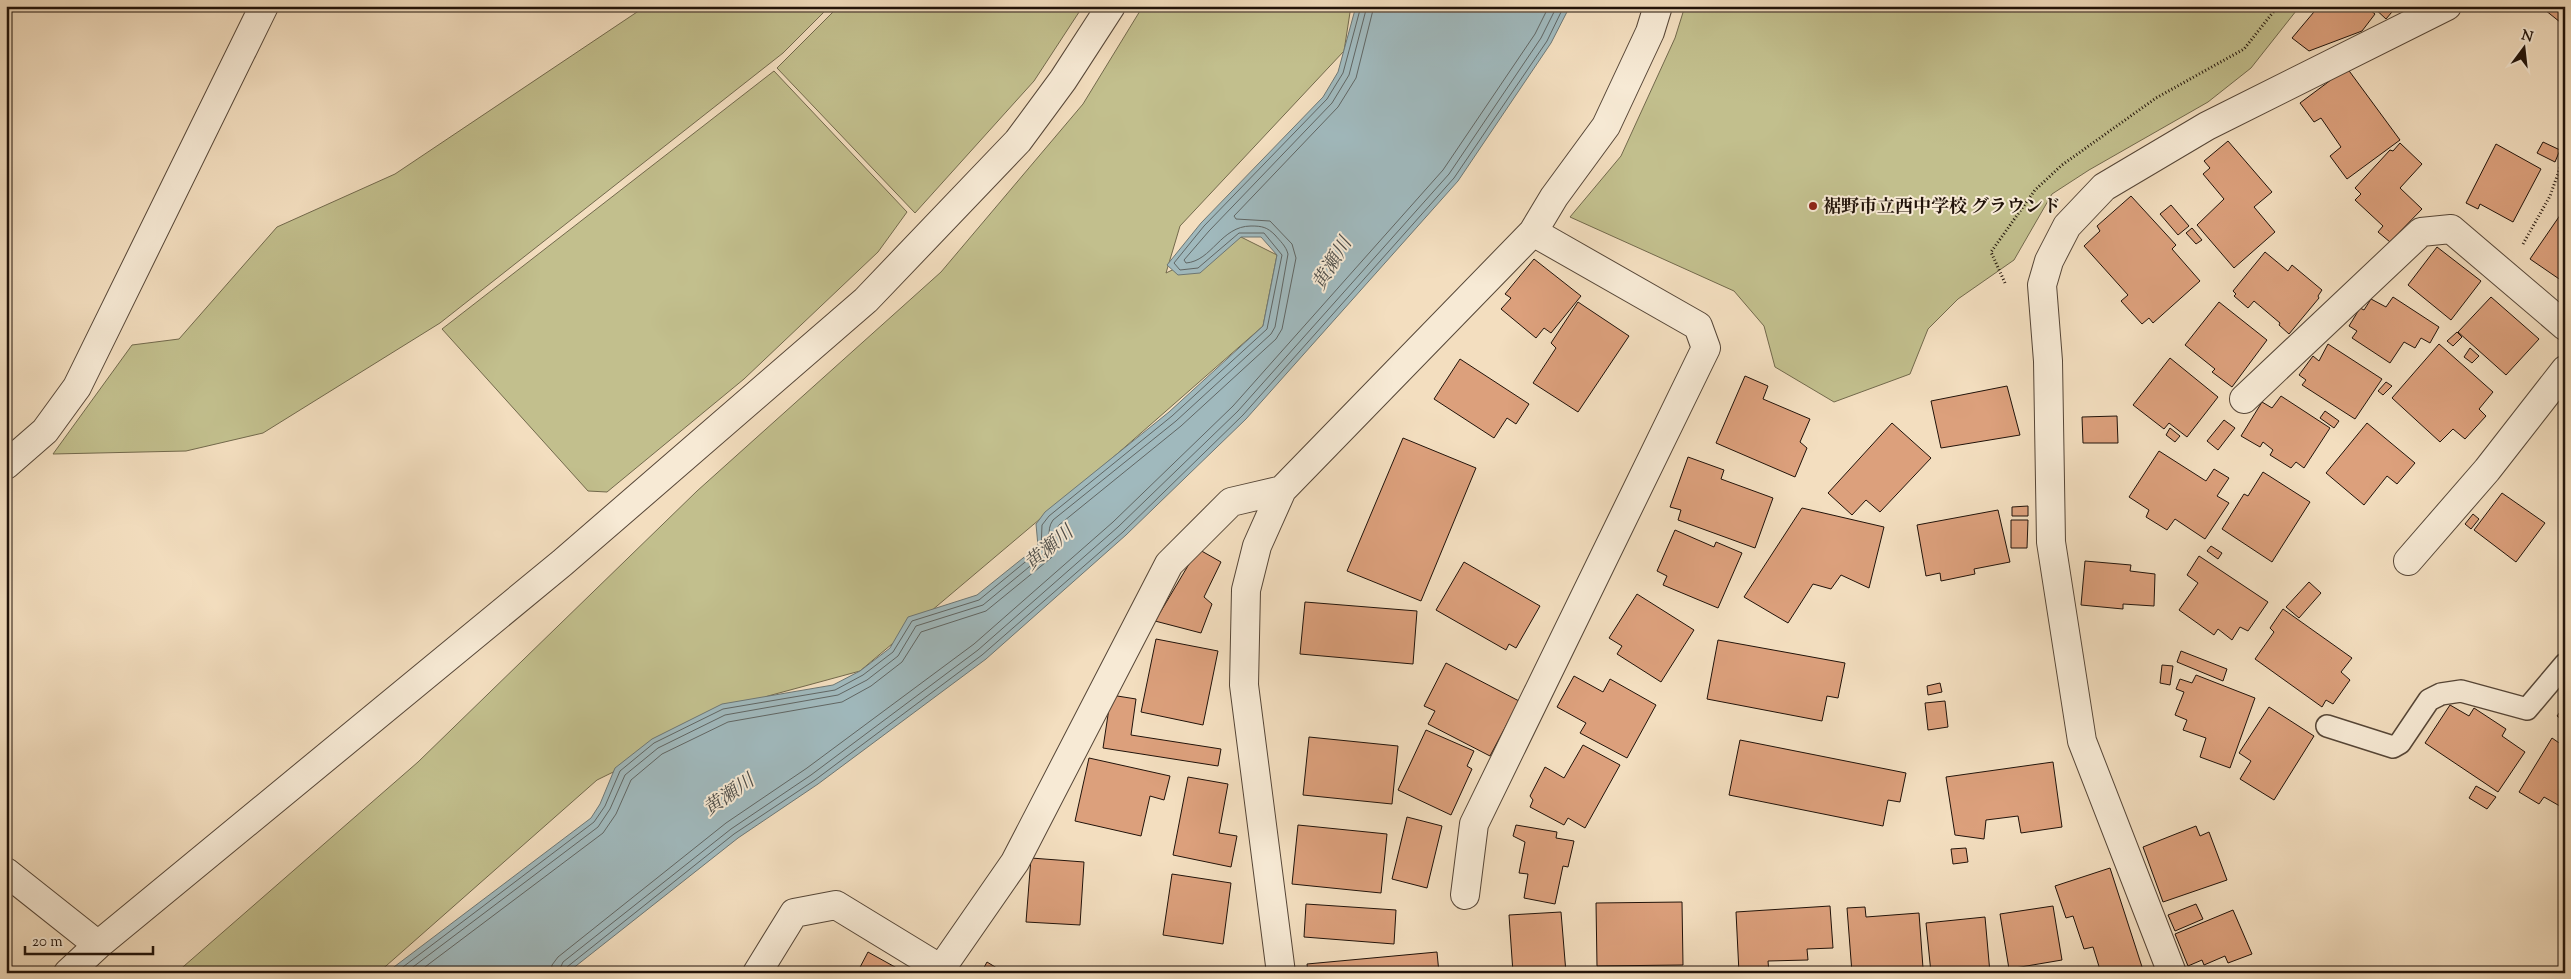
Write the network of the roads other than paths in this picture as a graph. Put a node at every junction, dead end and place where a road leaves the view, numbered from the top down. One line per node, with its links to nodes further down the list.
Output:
1 (264, 6): 9 (street)
2 (1111, 6): 16 (street)
3 (1658, 6): 5 (street)
4 (2447, 6): 21 (street)
5 (1533, 232): 10 (street); 15 (street)
6 (2565, 326): 8 (street)
7 (2565, 370): 11 (street)
8 (2244, 399)
9 (6, 465)
10 (1282, 490): 17 (street); 20 (street)
11 (2408, 561)
12 (2565, 664): 13 (lane)
13 (2327, 726)
14 (6, 872): 16 (street)
15 (1464, 895)
16 (98, 945): 18 (street)
17 (940, 971): 19 (street)
18 (68, 973)
19 (757, 973)
20 (1281, 973)
21 (2172, 973)

